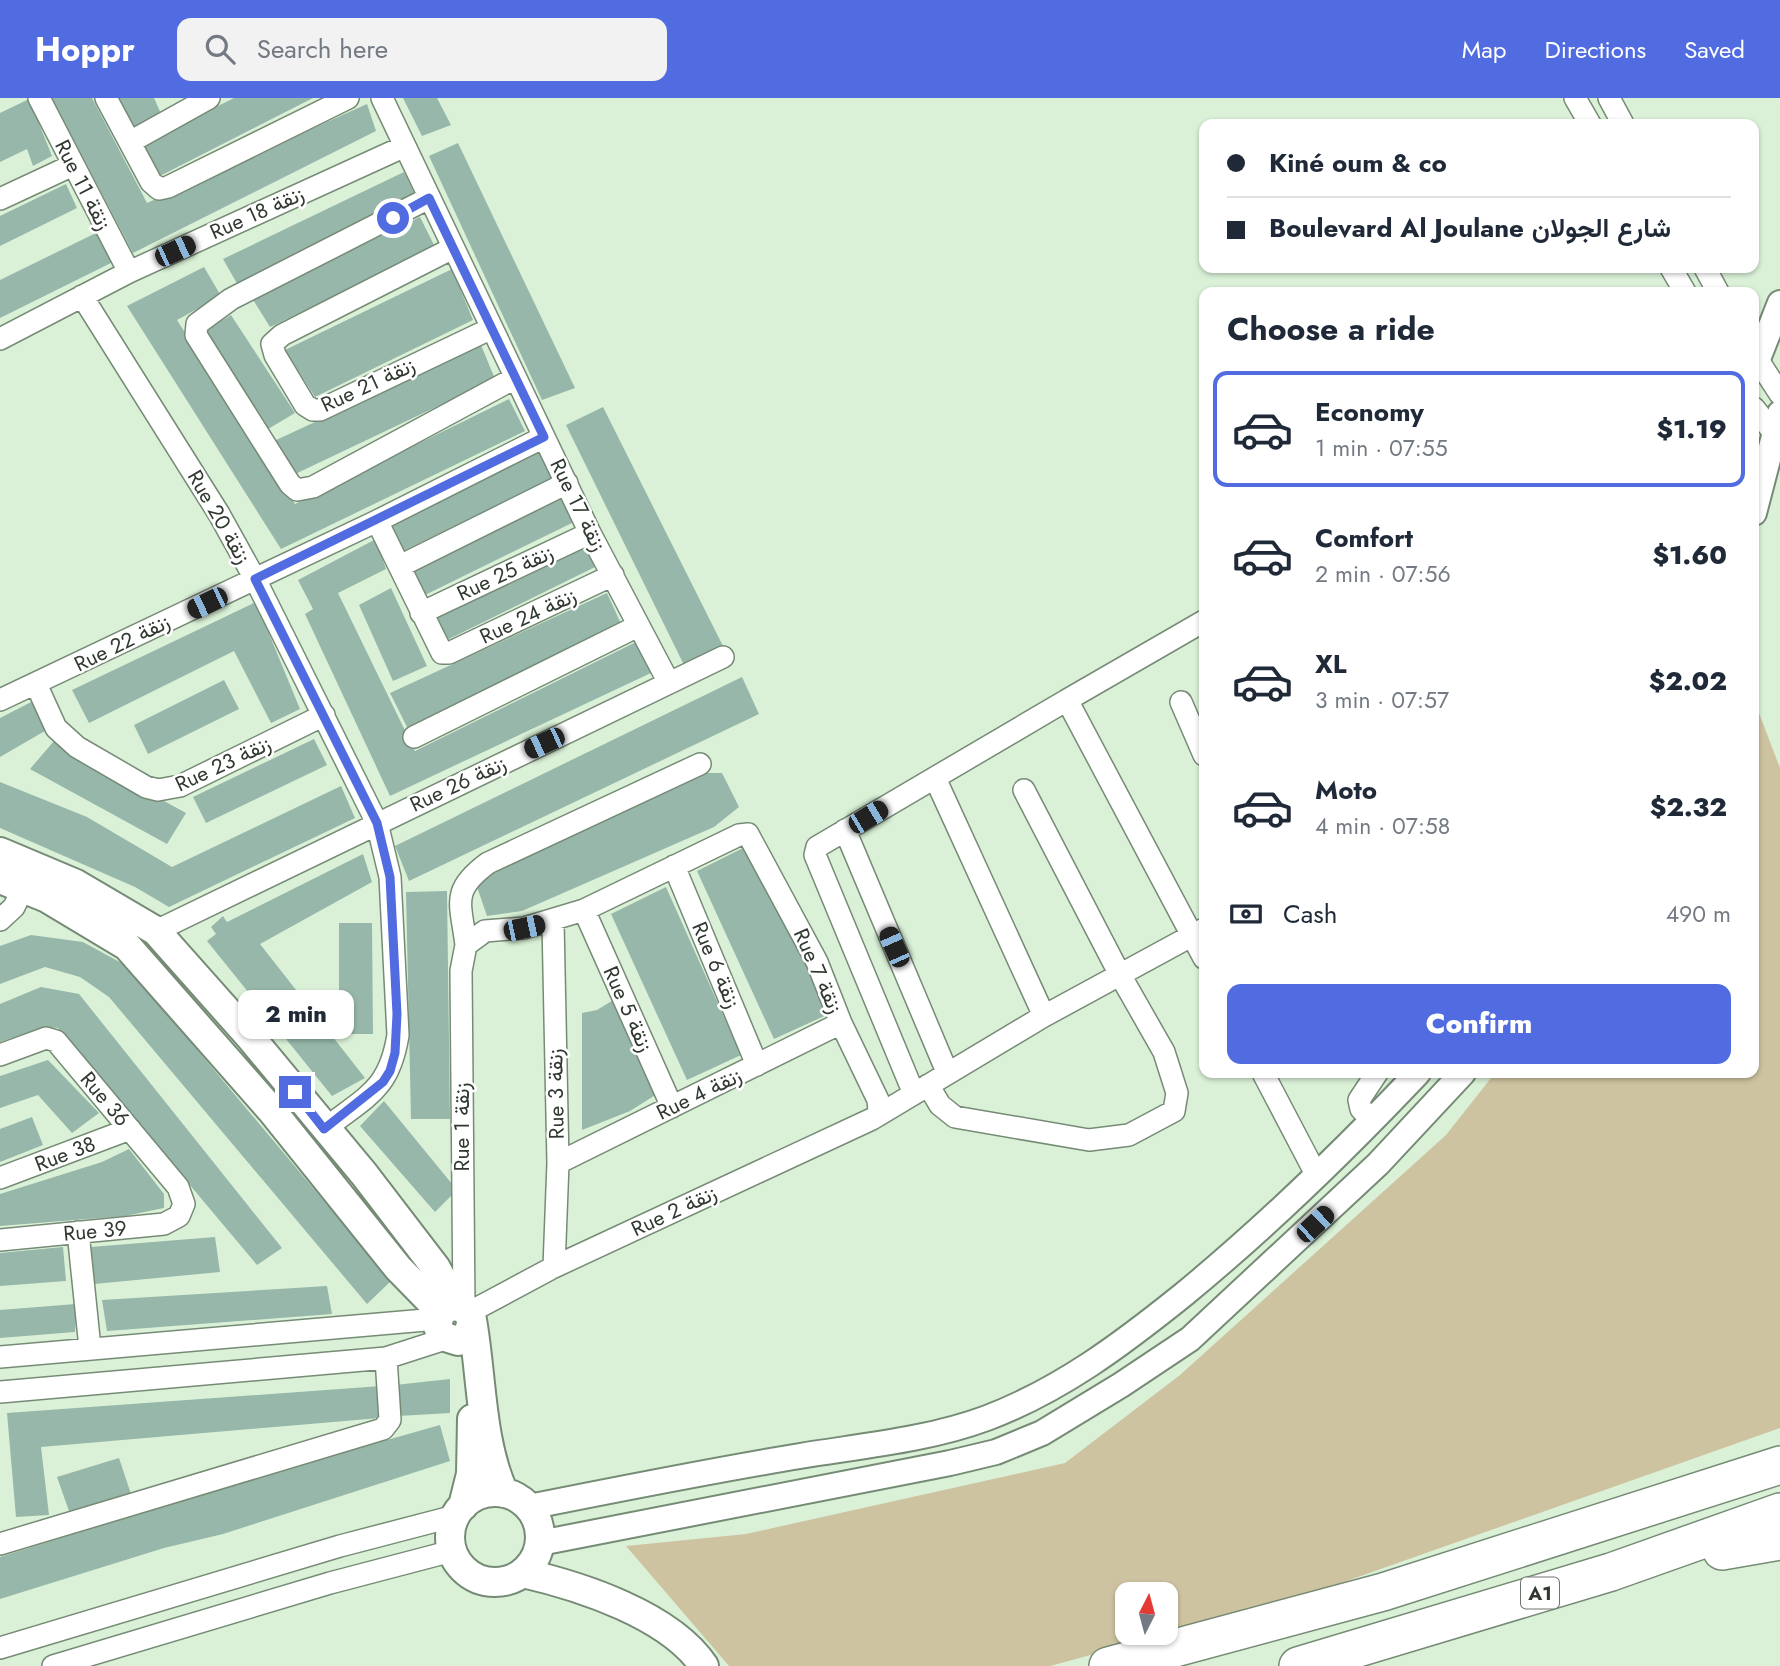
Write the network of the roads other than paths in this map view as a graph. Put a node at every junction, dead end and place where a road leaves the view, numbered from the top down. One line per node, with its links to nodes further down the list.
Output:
1 (38, 98): 13 (street, Rue 11 زنقة)
2 (106, 98): 11 (street)
3 (209, 98): 8 (street)
4 (348, 98): 11 (street)
5 (382, 98): 12 (street, Rue 17 زنقة)
6 (1575, 98): 9 (street)
7 (1609, 98): 10 (street)
8 (171, 107): 11 (street)
9 (1587, 119)
10 (1620, 119)
11 (130, 142)
12 (403, 148): 14 (street, Rue 17 زنقة); 17 (street, Rue 18 زنقة)
13 (73, 165): 15 (street); 17 (street, Rue 11 زنقة)
14 (429, 198): 16 (street, Rue 17 زنقة); 24 (street)
15 (0, 199)
16 (453, 248): 20 (street, Rue 17 زنقة); 20 (street, Rue 21 زنقة)
17 (129, 272): 18 (street, Rue 18 زنقة)
18 (82, 296): 21 (street, Rue 18 زنقة); 35 (street, Rue 20 زنقة)
19 (1780, 303): 22 (street)
20 (492, 327): 24 (street, Rue 17 زنقة)
21 (0, 339)
22 (1759, 352)
23 (1759, 366): 25 (street)
24 (515, 379): 28 (street, Rue 17 زنقة)
25 (1780, 394)
26 (1759, 411): 27 (street)
27 (1777, 423): 30 (street)
28 (544, 437): 29 (street, Rue 17 زنقة); 31 (street, Rue 22 زنقة)
29 (567, 483): 32 (street, Rue 17 زنقة); 33 (street)
30 (1759, 493)
31 (377, 521): 33 (street); 35 (street, Rue 22 زنقة)
32 (590, 533): 34 (street, Rue 17 زنقة); 36 (street, Rue 25 زنقة)
33 (400, 566): 36 (street)
34 (613, 575): 36 (street, Rue 24 زنقة); 38 (street, Rue 17 زنقة)
35 (255, 579): 40 (street, Rue 22 زنقة); 45 (street, Rue 20 زنقة)
36 (421, 613)
37 (1199, 624): 43 (street)
38 (638, 626): 41 (street, Rue 17 زنقة); 46 (street)
39 (723, 657): 41 (street, Rue 26 زنقة)
40 (36, 684): 42 (street, Rue 22 زنقة); 45 (street, Rue 23 زنقة)
41 (669, 684): 51 (street, Rue 26 زنقة)
42 (0, 700)
43 (1067, 700): 49 (street); 60 (street)
44 (1181, 702): 47 (street)
45 (324, 715): 51 (street, Rue 20 زنقة)
46 (414, 737)
47 (1199, 743)
48 (700, 764): 61 (street, Rue 1 زنقة)
49 (935, 778): 52 (street); 63 (street)
50 (1024, 790): 62 (street)
51 (377, 823): 59 (street, Rue 26 زنقة); 77 (street, Rue 20 زنقة)
52 (845, 830): 67 (street); 72 (street)
53 (0, 852): 59 (main road)
54 (674, 866): 56 (street); 64 (street, Rue 7 زنقة); 66 (street, Rue 6 زنقة)
55 (12, 883): 57 (street); 85 (main road)
56 (584, 910): 58 (street); 73 (street, Rue 5 زنقة)
57 (0, 920)
58 (553, 922): 61 (street); 78 (street, Rue 3 زنقة)
59 (156, 931): 77 (main road)
60 (1198, 932): 62 (street, Rue 2 زنقة)
61 (466, 946): 85 (street, Rue 1 زنقة)
62 (1119, 974): 63 (street, Rue 2 زنقة); 72 (street)
63 (1044, 1016): 67 (street, Rue 2 زنقة)
64 (841, 1023): 66 (street, Rue 4 زنقة); 74 (street, Rue 7 زنقة)
65 (0, 1055): 76 (street, Rue 36)
66 (757, 1065): 73 (street, Rue 4 زنقة)
67 (947, 1072): 72 (street, Rue 2 زنقة)
68 (1266, 1078): 79 (street)
69 (1374, 1078): 75 (street)
70 (1413, 1078): 75 (street)
71 (1458, 1078): 97 (street)
72 (921, 1089): 74 (street, Rue 2 زنقة)
73 (672, 1107): 78 (street, Rue 4 زنقة)
74 (879, 1112): 84 (street, Rue 2 زنقة)
75 (1373, 1121): 79 (street)
76 (130, 1129): 80 (street, Rue 38); 81 (street, Rue 36)
77 (324, 1129): 85 (main road)
78 (558, 1163): 84 (street, Rue 3 زنقة)
79 (1317, 1176): 93 (street)
80 (0, 1178)
81 (183, 1208): 82 (street, Rue 39)
82 (78, 1232): 83 (street, Rue 39); 86 (street)
83 (0, 1240)
84 (554, 1267): 85 (street, Rue 2 زنقة)
85 (455, 1320): 86 (street); 88 (street); 92 (main road); 94 (main road)
86 (93, 1348): 87 (street); 89 (street)
87 (0, 1357)
88 (386, 1358): 89 (street); 98 (street)
89 (97, 1383): 90 (street)
90 (0, 1392)
91 (1780, 1465): 105 (highway, A1)
92 (503, 1493): 93 (main road); 94 (main road)
93 (529, 1507): 97 (main road)
94 (459, 1511): 99 (main road); 102 (street)
95 (1780, 1512): 100 (highway, A1)
96 (1780, 1541): 100 (highway)
97 (540, 1543): 101 (main road)
98 (0, 1544)
99 (452, 1551): 101 (main road); 103 (street)
100 (1611, 1572): 106 (highway, A1)
101 (523, 1573): 104 (main road)
102 (0, 1648)
103 (53, 1666)
104 (704, 1666)
105 (1108, 1666)
106 (1298, 1666)

